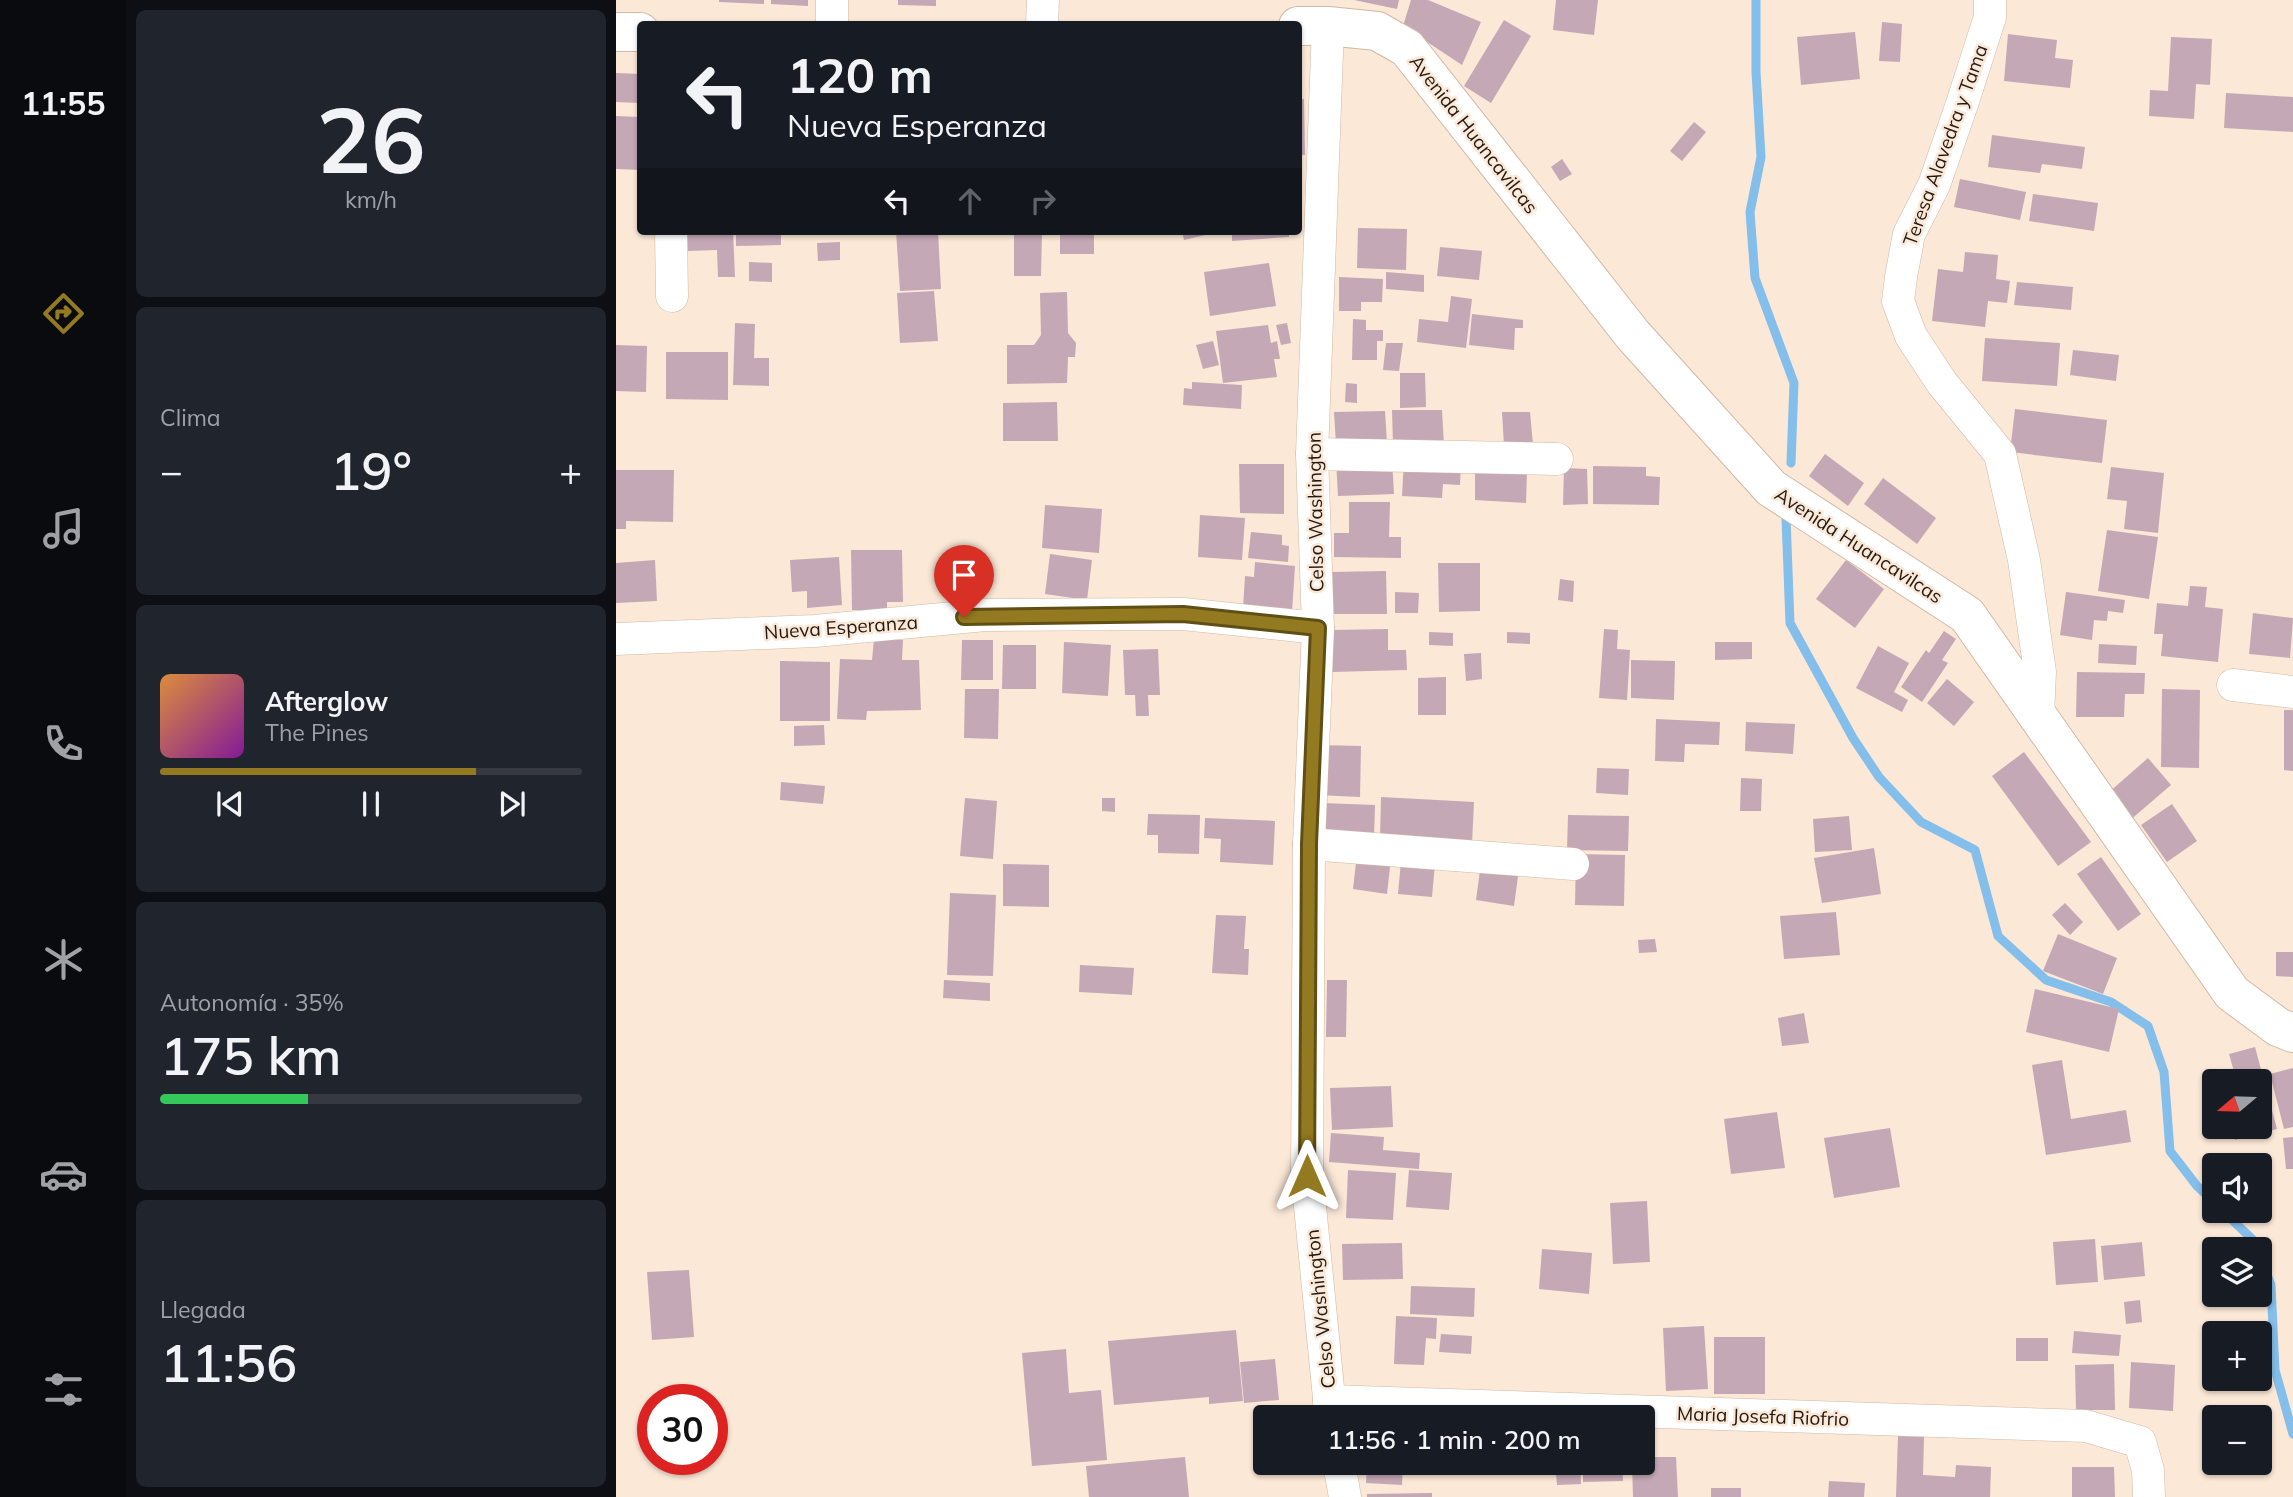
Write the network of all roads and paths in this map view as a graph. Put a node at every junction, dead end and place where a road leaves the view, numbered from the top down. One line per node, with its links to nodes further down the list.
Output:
1 (832, 0): 4 (street)
2 (1043, 0): 5 (street)
3 (1990, 0): 17 (street, Teresa Alavedra y Tama)
4 (832, 21)
5 (1042, 21)
6 (1313, 26): 11 (street, Celso Washington); 17 (street, Avenida Huancavilcas)
7 (616, 32): 8 (street)
8 (637, 32)
9 (671, 235): 10 (street)
10 (672, 296)
11 (1312, 454): 12 (street); 13 (street, Celso Washington)
12 (1557, 459)
13 (1318, 628): 14 (street, Nueva Esperanza); 18 (street, Celso Washington)
14 (616, 639)
15 (2233, 685): 16 (street)
16 (2293, 692)
17 (2038, 715): 20 (street, Avenida Huancavilcas)
18 (1309, 844): 19 (street); 21 (street, Celso Washington)
19 (1573, 864)
20 (2293, 1033)
21 (1330, 1405)
22 (1655, 1416): 25 (street, Maria Josefa Riofrio)
23 (1341, 1475): 24 (street)
24 (1345, 1497)
25 (2149, 1497)

